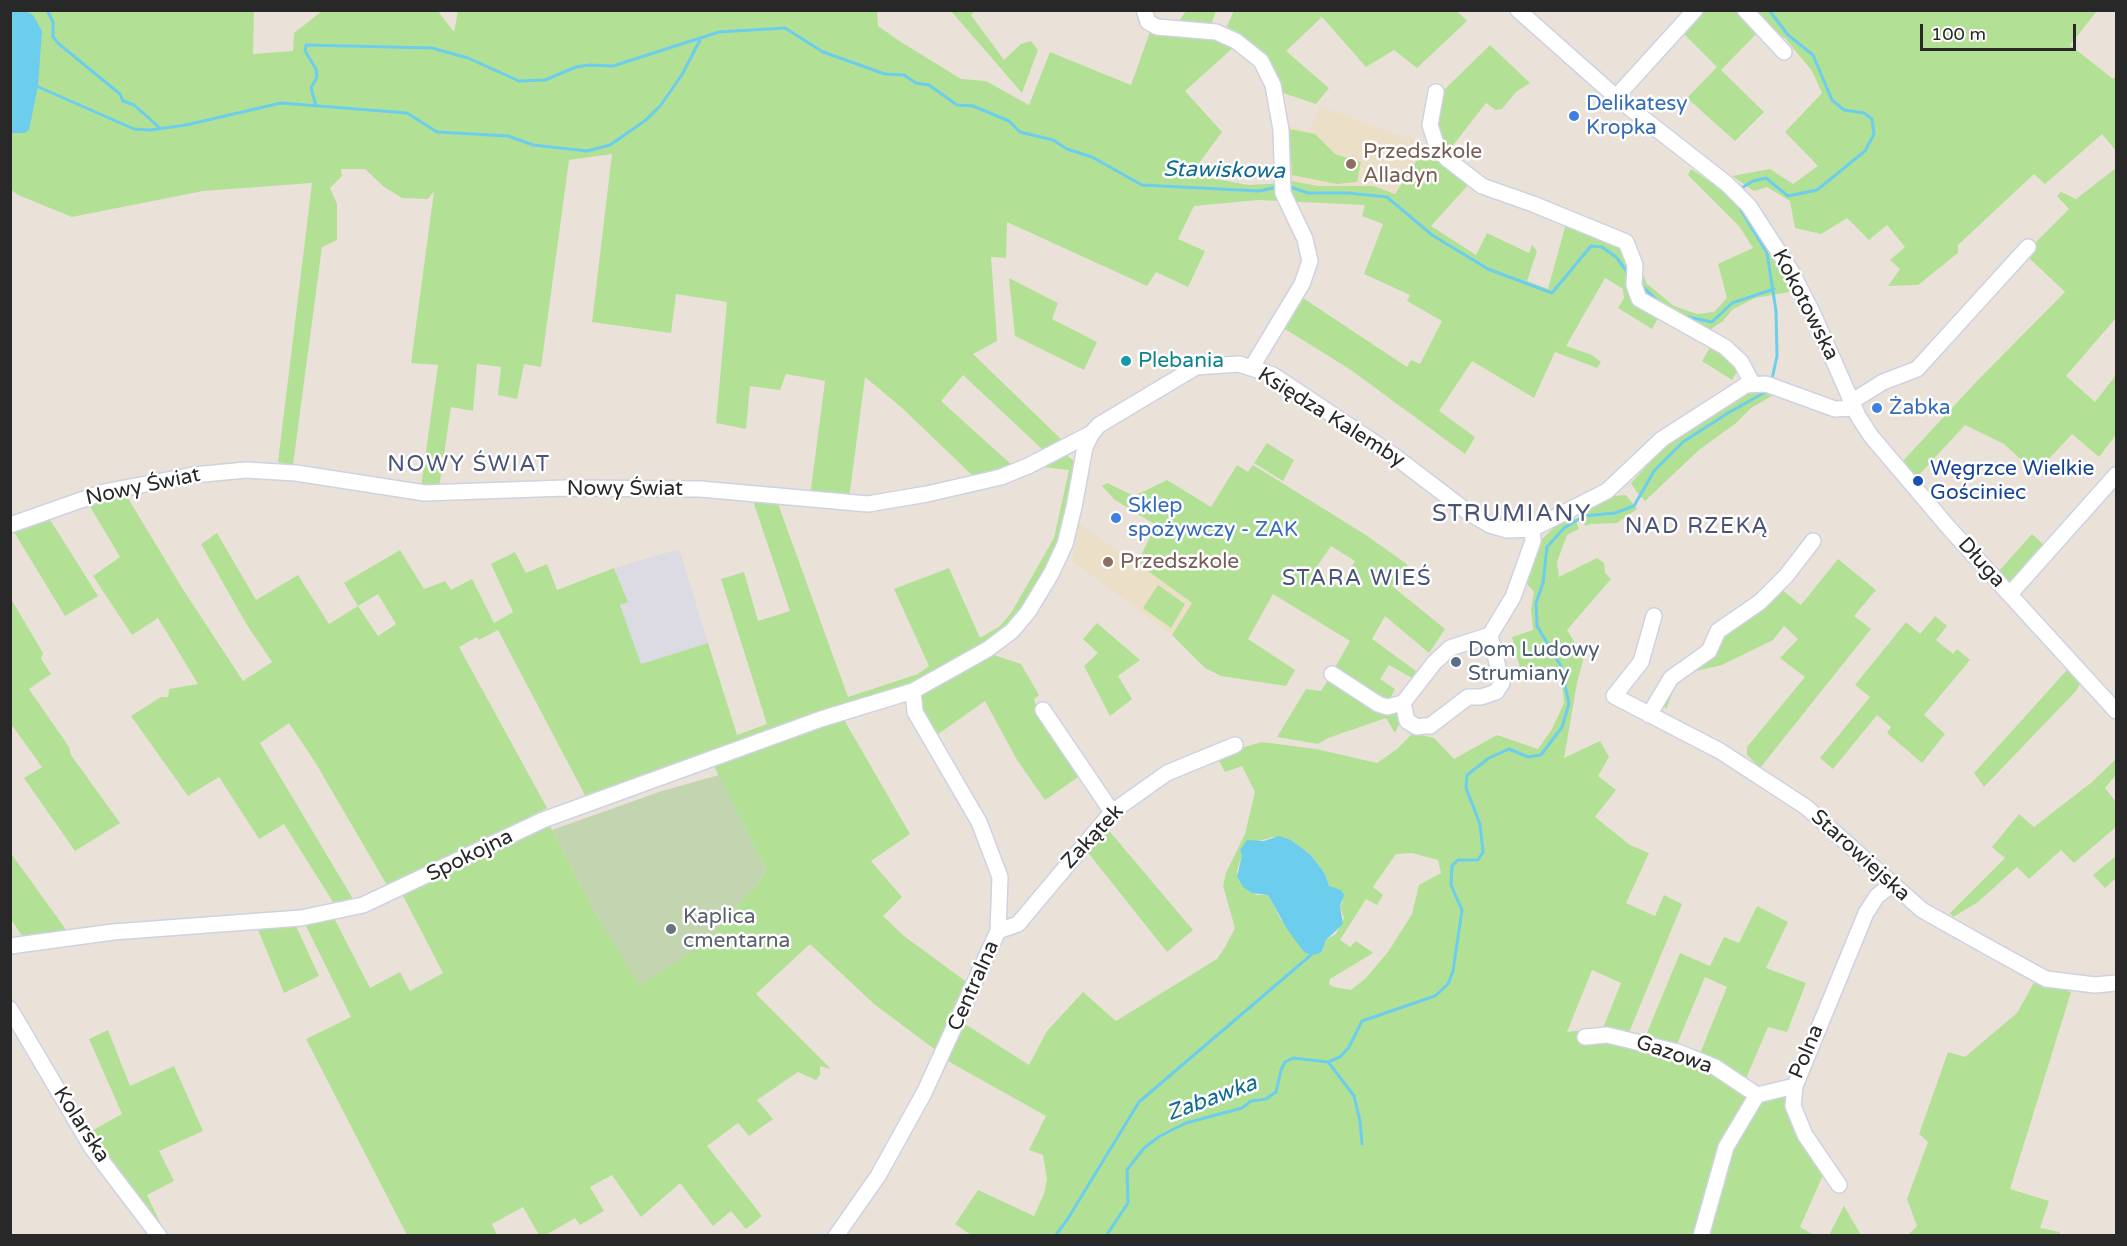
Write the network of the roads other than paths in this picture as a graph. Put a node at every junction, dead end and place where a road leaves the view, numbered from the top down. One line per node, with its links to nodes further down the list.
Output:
1 (1143, 10): 9 (street)
2 (1518, 10): 7 (street, Kokotowska)
3 (1745, 10): 5 (street)
4 (1690, 12): 7 (street)
5 (1784, 52)
6 (1436, 92): 10 (street)
7 (1616, 97): 11 (street, Kokotowska)
8 (2028, 247): 11 (street)
9 (1252, 367): 12 (street, Księdza Kalemby); 15 (street, Księdza Kalemby)
10 (1752, 383): 11 (street); 15 (street, Księdza Kalemby)
11 (1852, 405): 17 (street, Długa)
12 (1092, 433): 14 (street, Nowy Świat); 21 (street)
13 (2116, 475): 17 (street)
14 (10, 525)
15 (1532, 529): 19 (street)
16 (1813, 541): 25 (street)
17 (2010, 594): 24 (street, Długa)
18 (1654, 616): 25 (street, Starowiejska)
19 (1490, 635): 22 (street); 22 (street)
20 (1332, 674): 22 (street)
21 (913, 691): 29 (street, Centralna); 30 (street, Spokojna)
22 (1403, 703)
23 (1043, 710): 27 (street)
24 (2116, 711)
25 (1649, 715): 28 (street, Starowiejska)
26 (1235, 745): 27 (street, Zakątek)
27 (1112, 812): 29 (street, Zakątek)
28 (1893, 884): 31 (street, Starowiejska); 34 (street, Polna)
29 (998, 932): 38 (street, Centralna)
30 (10, 946)
31 (2116, 983)
32 (10, 1009): 37 (street, Kolarska)
33 (1585, 1037): 35 (street, Gazowa)
34 (1795, 1086): 35 (street, Polna); 36 (street)
35 (1757, 1095): 39 (street)
36 (1839, 1185)
37 (159, 1236)
38 (836, 1236)
39 (1701, 1236)

